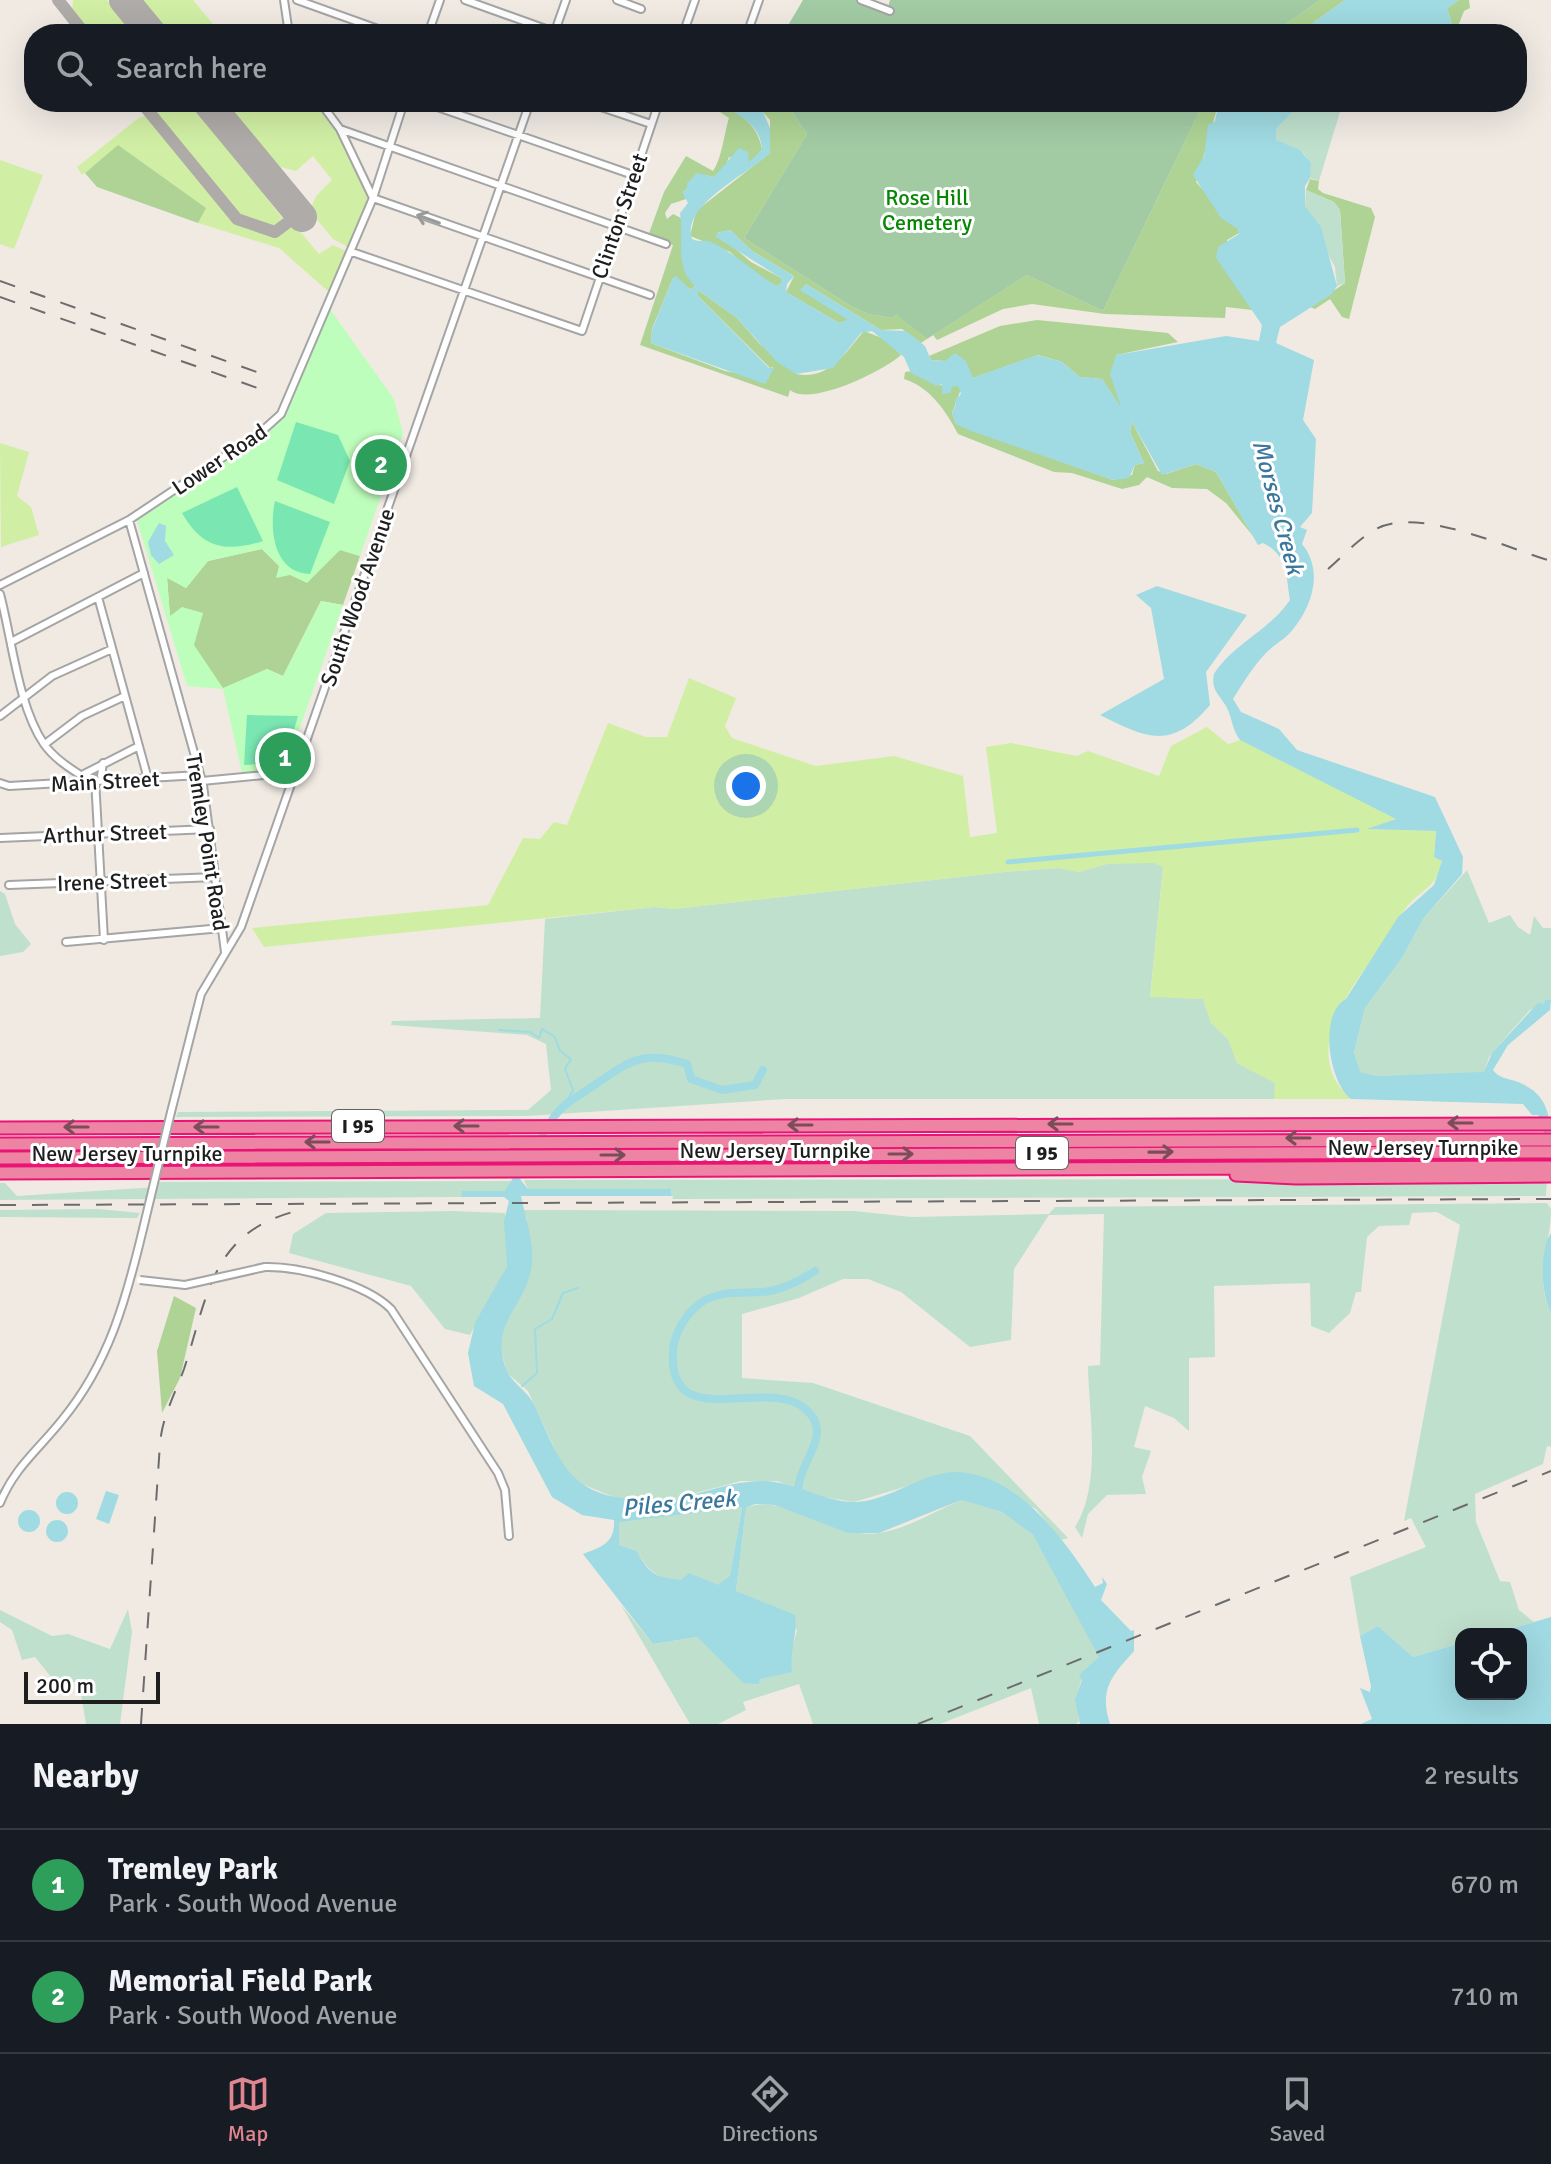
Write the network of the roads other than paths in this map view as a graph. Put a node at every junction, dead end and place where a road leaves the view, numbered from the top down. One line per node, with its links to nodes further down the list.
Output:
1 (284, 0): 14 (street)
2 (297, 0): 11 (street)
3 (323, 0): 11 (street)
4 (440, 0): 16 (street)
5 (465, 0): 17 (street)
6 (566, 0): 18 (street)
7 (617, 0): 12 (street)
8 (695, 0): 19 (street)
9 (759, 0): 20 (street)
10 (861, 1): 13 (street)
11 (320, 8): 15 (street)
12 (641, 9)
13 (890, 11)
14 (288, 24)
15 (364, 24)
16 (432, 24)
17 (531, 24)
18 (559, 24)
19 (687, 24)
20 (751, 24)
21 (327, 112): 28 (street)
22 (400, 112): 30 (street, Lower Road)
23 (452, 112): 29 (street)
24 (526, 112): 29 (street, South Wood Avenue)
25 (616, 112): 27 (street)
26 (655, 112): 27 (street, Clinton Street)
27 (651, 124): 31 (street, Clinton Street)
28 (340, 129): 30 (street); 33 (street)
29 (518, 135): 31 (street); 32 (street, South Wood Avenue)
30 (388, 147): 32 (street); 33 (street, Lower Road)
31 (633, 175): 34 (street, Clinton Street)
32 (501, 186): 34 (street); 35 (street, South Wood Avenue)
33 (373, 198): 35 (street, one-way to 33); 37 (street, Lower Road)
34 (615, 225): 36 (street); 38 (street, Clinton Street)
35 (482, 239): 38 (street); 39 (street, South Wood Avenue)
36 (666, 244)
37 (352, 252): 39 (street); 41 (street, Lower Road)
38 (598, 277): 39 (street, Clinton Street); 40 (street)
39 (464, 292): 54 (street, South Wood Avenue)
40 (650, 295)
41 (129, 520): 42 (street, Tremley Point Road); 43 (street, Lower Road)
42 (144, 573): 45 (street); 56 (street, Tremley Point Road)
43 (0, 585)
44 (0, 594): 46 (street)
45 (98, 597): 46 (street); 47 (street)
46 (13, 641): 48 (street)
47 (112, 649): 48 (street); 49 (street)
48 (25, 695): 50 (street); 51 (street)
49 (125, 696): 51 (street); 52 (street)
50 (0, 716)
51 (45, 744): 55 (street)
52 (139, 746): 53 (street); 57 (street)
53 (103, 762): 55 (street); 59 (street)
54 (295, 772): 56 (street, Main Street); 70 (street, South Wood Avenue)
55 (81, 775): 58 (street)
56 (201, 778): 57 (street, Main Street); 61 (street, Tremley Point Road)
57 (148, 779): 59 (street, Main Street)
58 (94, 782): 59 (street, Main Street); 60 (street, Main Street); 62 (street)
59 (109, 782)
60 (0, 783)
61 (210, 829): 62 (street, Arthur Street); 64 (street, Tremley Point Road)
62 (98, 834): 63 (street, Arthur Street); 65 (street)
63 (0, 838)
64 (216, 877): 65 (street, Irene Street); 67 (street, Tremley Point Road)
65 (101, 881): 66 (street, Irene Street); 68 (street)
66 (9, 885)
67 (222, 928): 68 (street); 70 (street, Tremley Point Road)
68 (104, 940): 69 (street)
69 (66, 942)
70 (225, 952): 78 (street, Tremley Point Road, bridge)
71 (1545, 1124): 72 (highway, New Jersey Turnpike / I 95, one-way to 72)
72 (0, 1128)
73 (0, 1144): 74 (highway, New Jersey Turnpike / I 95, one-way to 73)
74 (1549, 1146): 75 (highway, New Jersey Turnpike / I 95, one-way to 74)
75 (0, 1158)
76 (0, 1173): 77 (highway, New Jersey Turnpike / I 95)
77 (1549, 1173)
78 (131, 1279): 79 (street, Tremley Point Road); 80 (street, bridge)
79 (0, 1503)
80 (509, 1536)

